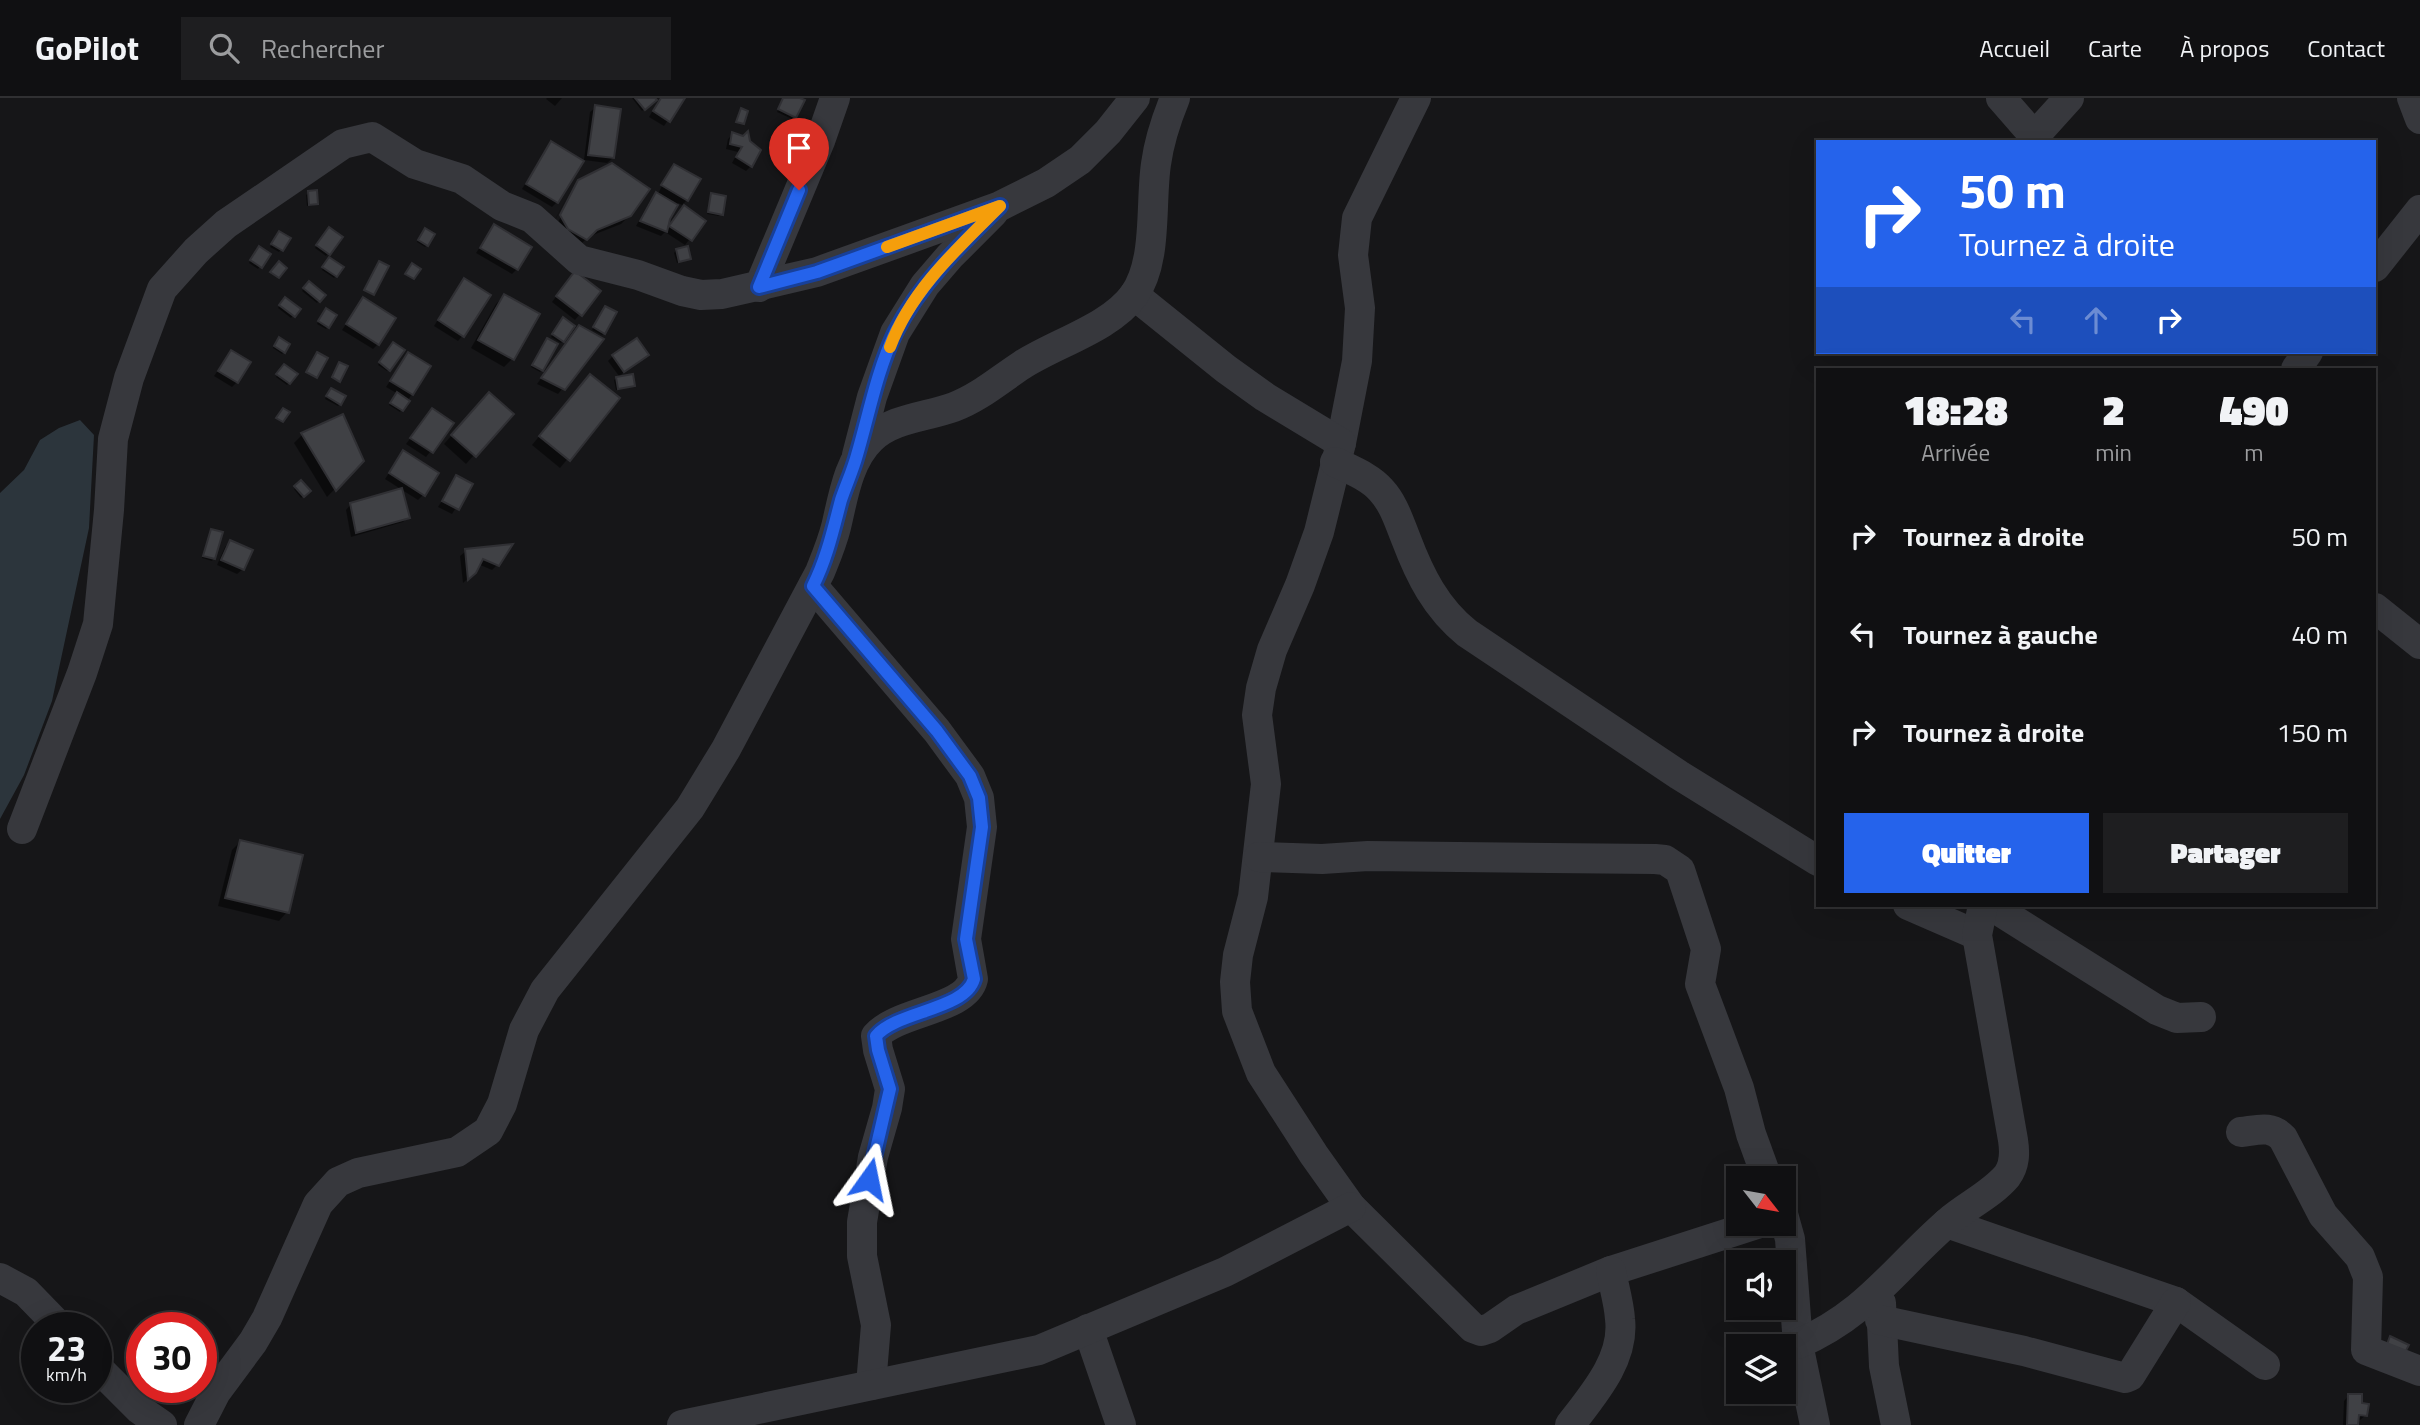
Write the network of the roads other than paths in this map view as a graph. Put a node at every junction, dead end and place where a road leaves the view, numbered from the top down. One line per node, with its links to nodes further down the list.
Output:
1 (835, 98): 12 (street)
2 (1135, 98): 9 (street)
3 (1174, 98): 13 (street)
4 (1416, 98): 14 (street)
5 (2001, 98): 6 (street)
6 (2068, 98)
7 (2412, 98): 8 (street)
8 (2420, 119)
9 (1000, 206): 12 (street); 15 (street)
10 (2420, 210): 11 (street)
11 (2376, 266)
12 (759, 287): 19 (street)
13 (1134, 295): 14 (street); 15 (street)
14 (1338, 452): 20 (street); 21 (street)
15 (856, 457): 16 (street)
16 (813, 586): 44 (street); 46 (street)
17 (2376, 609): 18 (street)
18 (2420, 644)
19 (22, 829)
20 (1259, 857): 28 (street); 29 (street)
21 (1816, 860)
22 (1912, 907): 25 (street)
23 (1983, 907): 25 (street)
24 (1993, 907): 26 (street)
25 (1977, 936): 30 (street)
26 (2201, 1017)
27 (2242, 1132): 42 (street)
28 (1763, 1166)
29 (1351, 1207): 33 (street); 39 (street)
30 (1947, 1223): 35 (street); 36 (street)
31 (1726, 1234): 33 (street)
32 (1789, 1236): 40 (street)
33 (1611, 1271): 49 (street)
34 (0, 1278): 37 (street)
35 (1881, 1289): 38 (street); 40 (street)
36 (2176, 1302): 38 (street); 41 (street)
37 (45, 1312)
38 (1880, 1320): 51 (street)
39 (1088, 1329): 44 (street); 48 (street)
40 (1798, 1344): 50 (street)
41 (2265, 1365)
42 (2420, 1371)
43 (112, 1382): 45 (street)
44 (871, 1385): 47 (street)
45 (162, 1425)
46 (200, 1425)
47 (682, 1425)
48 (1121, 1425)
49 (1570, 1425)
50 (1815, 1425)
51 (1896, 1425)

